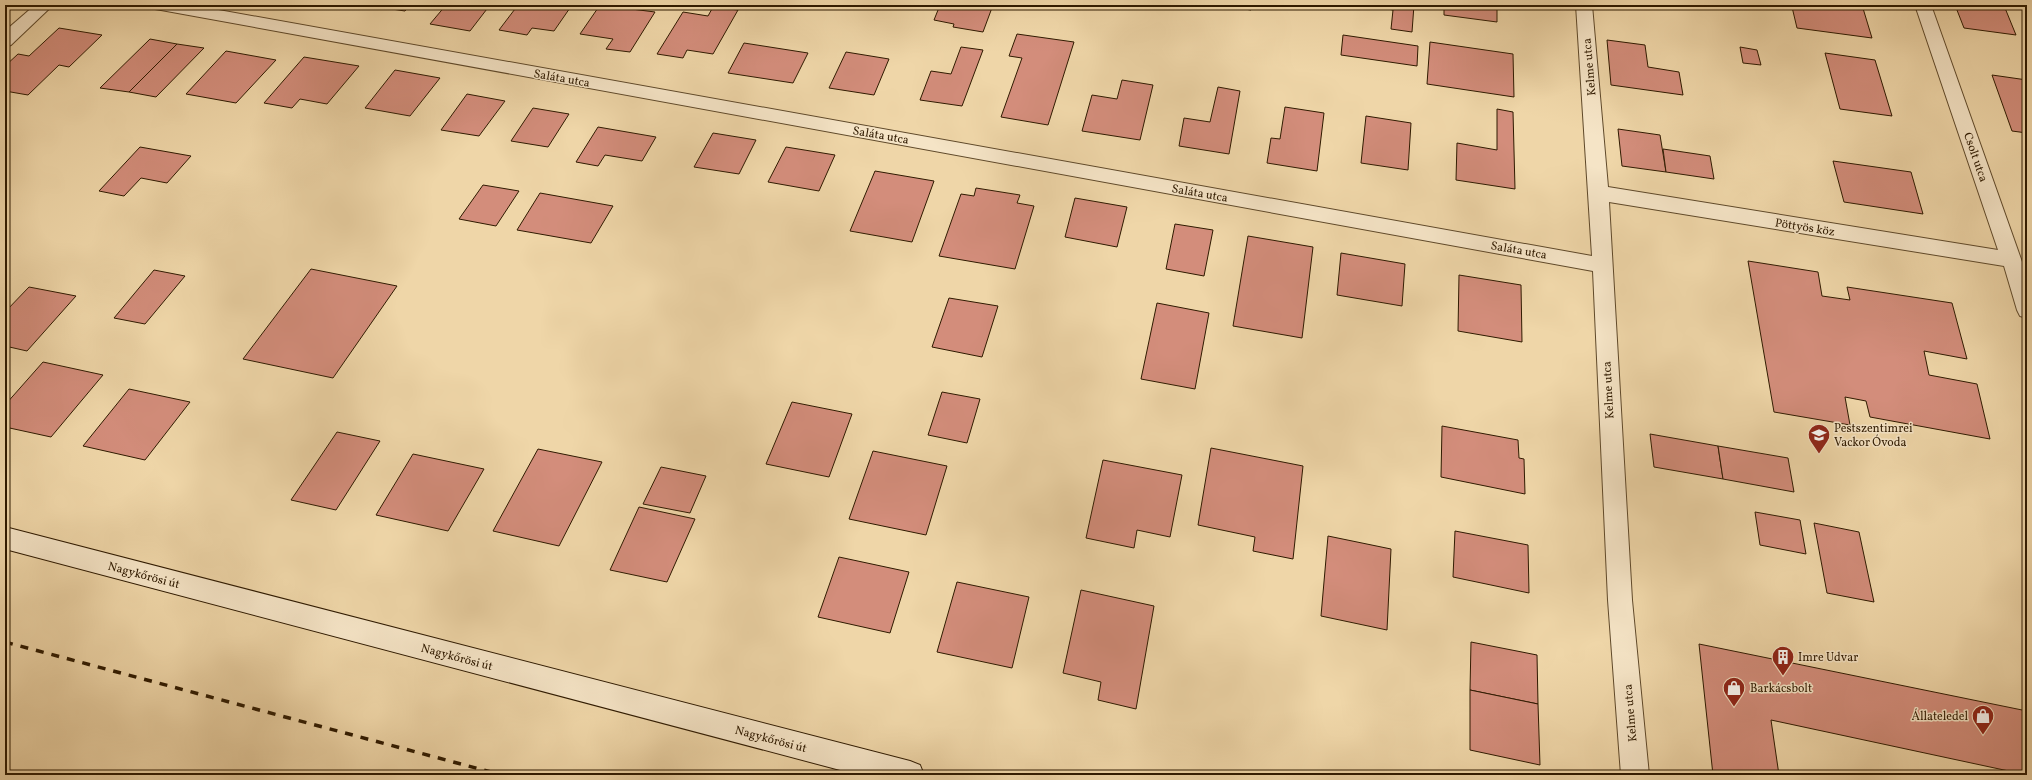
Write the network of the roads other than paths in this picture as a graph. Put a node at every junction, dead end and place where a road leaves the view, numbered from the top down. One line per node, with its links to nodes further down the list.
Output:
1 (45, 5): 5 (street)
2 (161, 5): 8 (street, Saláta utca)
3 (1584, 5): 6 (street, Kelme utca)
4 (1923, 5): 7 (street, Csolt utca)
5 (5, 41)
6 (1599, 193): 7 (street, Pöttyös köz); 8 (street, Kelme utca)
7 (2012, 260): 9 (street, Csolt utca)
8 (1601, 265): 12 (street, Kelme utca)
9 (2027, 310)
10 (5, 538): 11 (street, Nagykőrösi út)
11 (910, 775)
12 (1635, 775)

